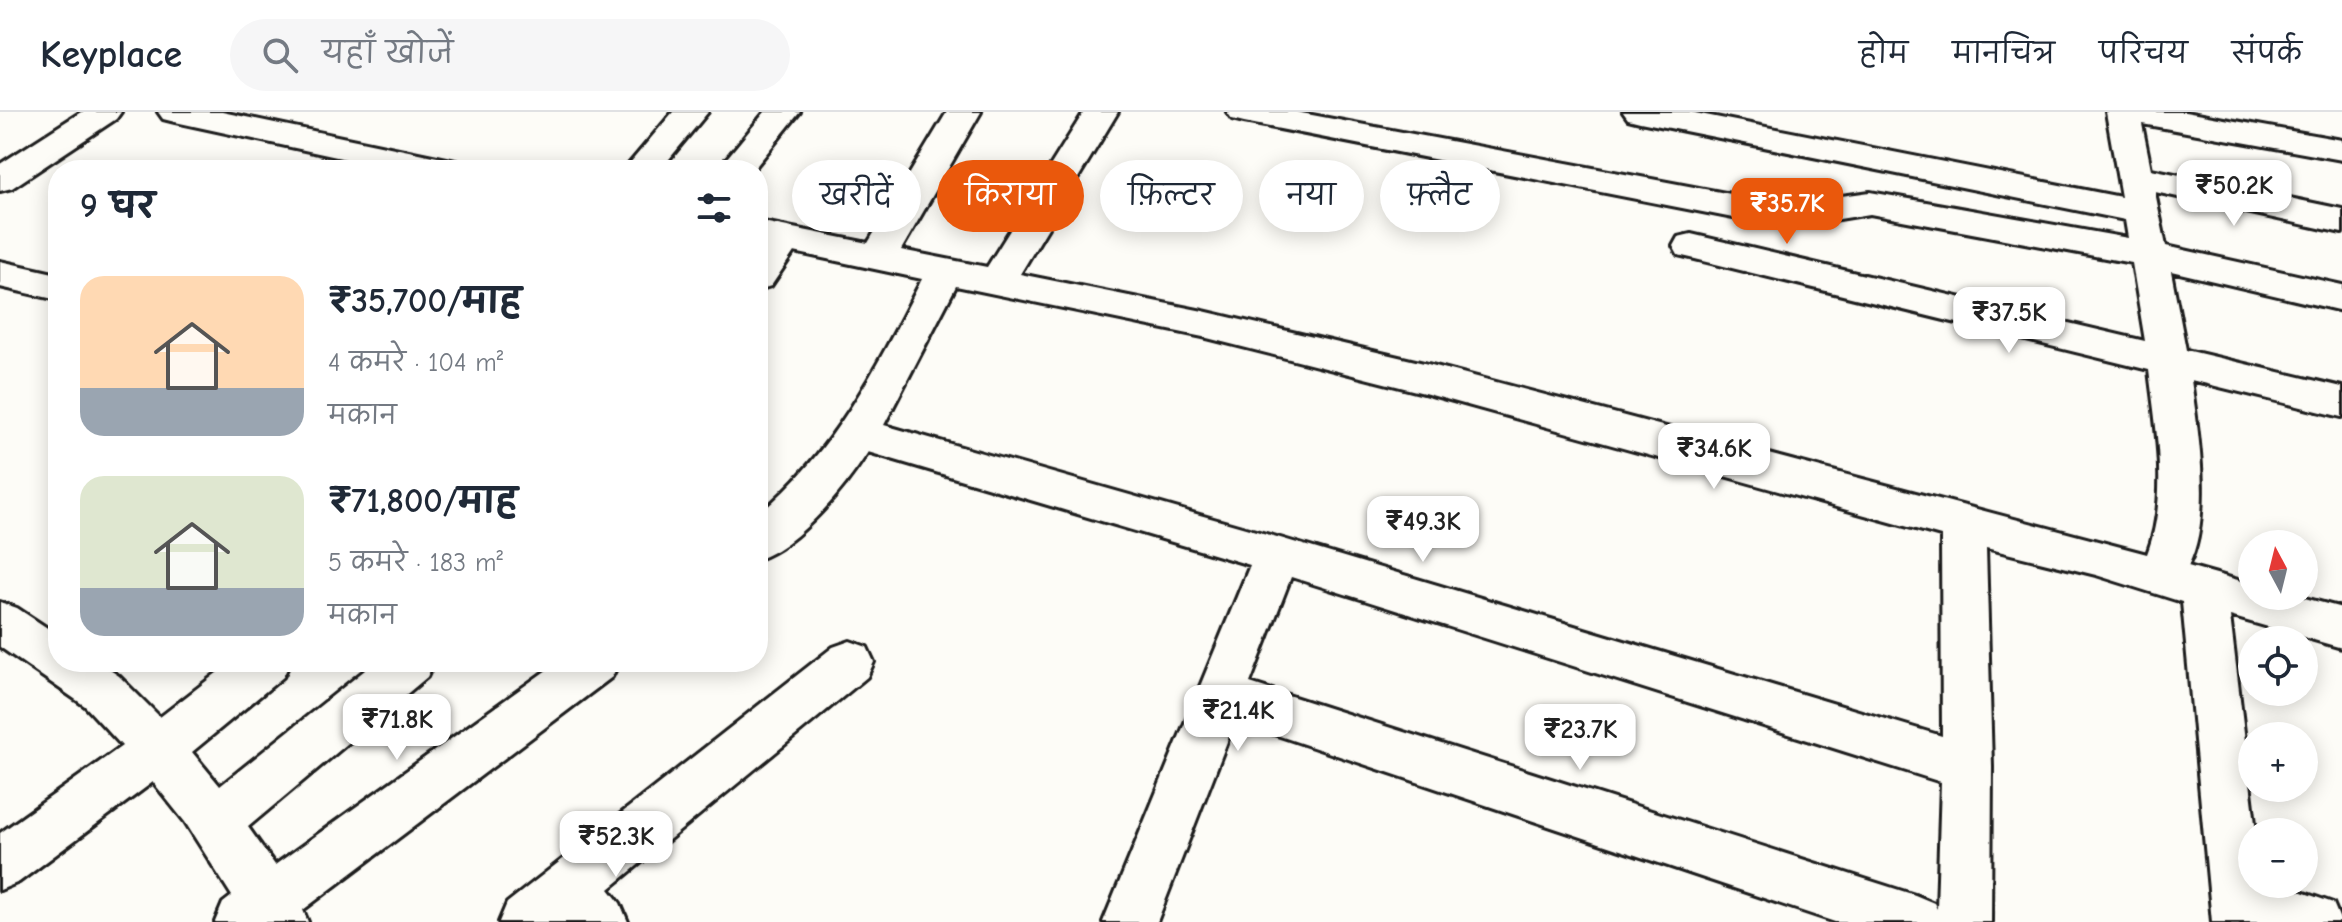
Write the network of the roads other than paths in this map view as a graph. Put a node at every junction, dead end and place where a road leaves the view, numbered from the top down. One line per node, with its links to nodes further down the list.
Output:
1 (104, 112): 14 (street)
2 (175, 112): 11 (street)
3 (691, 112): 12 (street)
4 (783, 112): 13 (street)
5 (964, 112): 21 (street)
6 (1101, 112): 24 (street)
7 (1244, 112): 20 (street)
8 (1640, 112): 16 (street)
9 (2126, 112): 10 (street); 16 (street)
10 (2342, 150)
11 (400, 160)
12 (650, 160)
13 (742, 160)
14 (10, 174): 15 (street)
15 (48, 175)
16 (2139, 194): 17 (street); 20 (street)
17 (2342, 221)
18 (772, 236): 21 (street)
19 (1691, 246): 27 (street)
20 (2149, 254): 26 (street); 27 (street)
21 (878, 257): 22 (street)
22 (945, 270): 24 (street); 29 (street)
23 (0, 274): 25 (street)
24 (998, 280): 30 (street)
25 (48, 285)
26 (2342, 298)
27 (2168, 361): 28 (street); 33 (street)
28 (2342, 402)
29 (857, 433): 31 (street); 32 (street)
30 (1963, 525): 33 (street); 45 (street)
31 (768, 533)
32 (1277, 555): 43 (street); 45 (street)
33 (2157, 576): 34 (street)
34 (2204, 589): 36 (street); 49 (street)
35 (0, 622): 37 (street)
36 (2342, 628)
37 (48, 655)
38 (850, 662): 48 (street)
39 (74, 672): 44 (street)
40 (254, 672): 44 (street)
41 (398, 672): 46 (street)
42 (582, 672): 50 (street)
43 (1222, 695): 52 (street); 53 (street)
44 (158, 749): 46 (street); 47 (street)
45 (1967, 767): 54 (street)
46 (214, 823): 50 (street)
47 (0, 864)
48 (586, 904): 51 (street)
49 (2237, 909): 55 (street)
50 (264, 916)
51 (526, 922)
52 (1130, 922)
53 (1915, 922)
54 (1964, 922)
55 (2314, 922)

